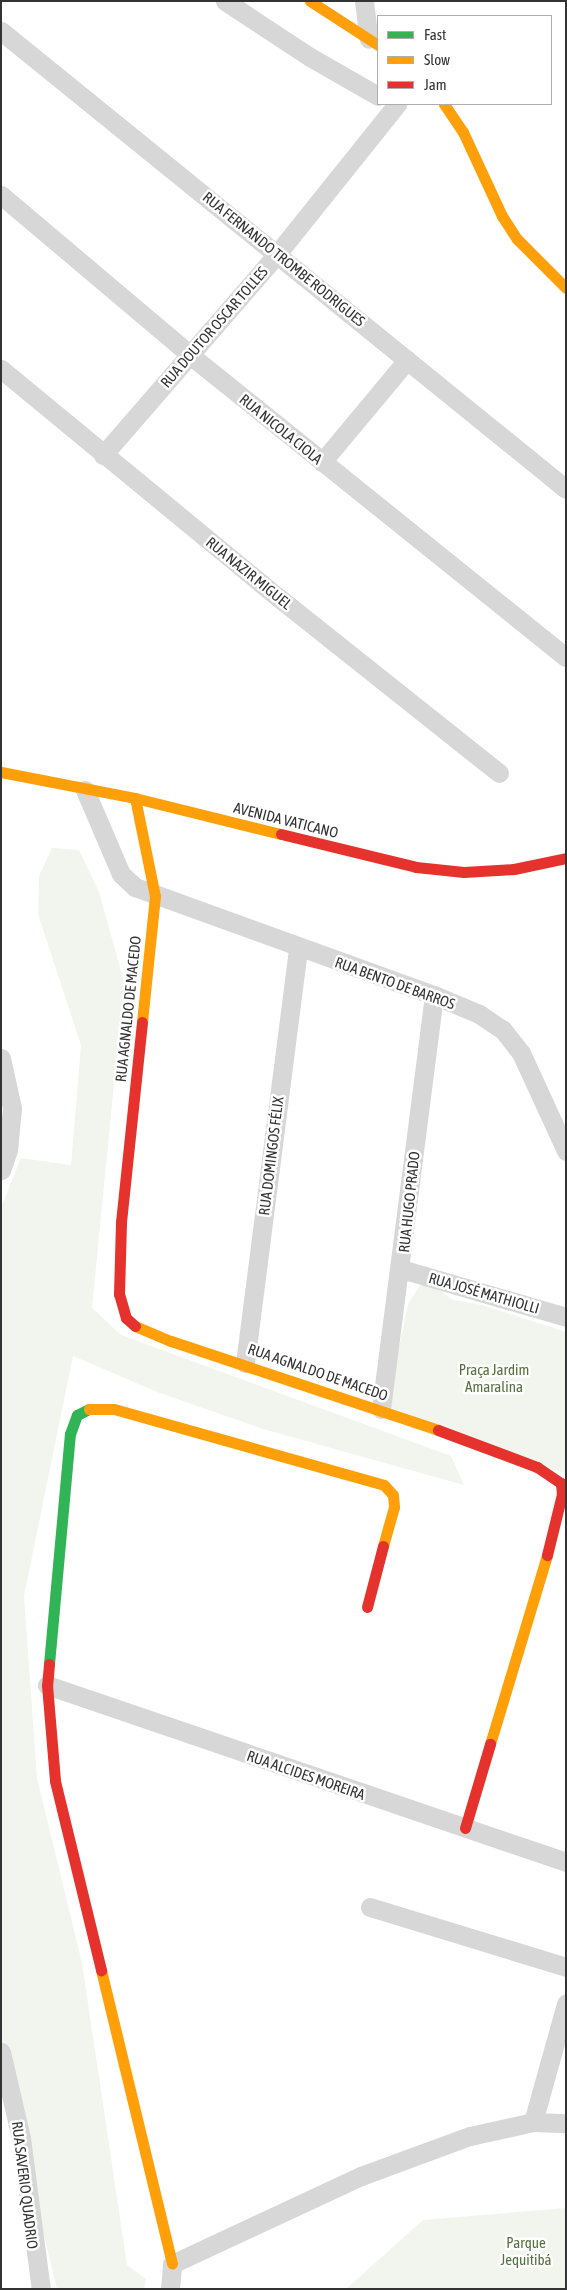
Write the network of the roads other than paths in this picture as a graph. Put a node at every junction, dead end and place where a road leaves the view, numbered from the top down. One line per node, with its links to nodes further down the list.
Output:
1 (225, 1): 6 (street)
2 (310, 1): 5 (street)
3 (364, 1): 5 (street)
4 (1, 31): 10 (street, RUA FERNANDO TROMBE RODRIGUES)
5 (374, 42)
6 (377, 95)
7 (394, 105): 10 (street, RUA DOUTOR OSCAR TOLLES)
8 (445, 105): 11 (street)
9 (1, 195): 12 (street, RUA NICOLA CIOLA)
10 (277, 254): 12 (street, RUA DOUTOR OSCAR TOLLES); 13 (street, RUA FERNANDO TROMBE RODRIGUES)
11 (566, 288)
12 (190, 355): 15 (street, RUA DOUTOR OSCAR TOLLES); 16 (street, RUA NICOLA CIOLA)
13 (407, 360): 16 (street); 17 (street, RUA FERNANDO TROMBE RODRIGUES)
14 (1, 369): 15 (street, RUA NAZIR MIGUEL)
15 (103, 455): 20 (street, RUA NAZIR MIGUEL)
16 (322, 462): 18 (street, RUA NICOLA CIOLA)
17 (566, 489)
18 (566, 657)
19 (1, 772): 21 (street, AVENIDA VATICANO)
20 (500, 773)
21 (85, 790): 22 (street, AVENIDA VATICANO); 24 (street, RUA BENTO DE BARROS)
22 (135, 798): 23 (street, AVENIDA VATICANO); 24 (street)
23 (566, 858)
24 (155, 896): 25 (street, RUA BENTO DE BARROS); 32 (street, RUA AGNALDO DE MACEDO)
25 (298, 948): 26 (street, RUA BENTO DE BARROS); 32 (street, RUA DOMINGOS FÉLIX)
26 (434, 995): 28 (street, RUA BENTO DE BARROS); 30 (street, RUA HUGO PRADO)
27 (1, 1058): 29 (street)
28 (566, 1151)
29 (1, 1170)
30 (401, 1269): 31 (street, RUA JOSÉ MATHIOLLI); 33 (street, RUA HUGO PRADO)
31 (566, 1317)
32 (245, 1363): 33 (street, RUA AGNALDO DE MACEDO)
33 (381, 1409): 36 (street, RUA AGNALDO DE MACEDO)
34 (367, 1608): 35 (street)
35 (47, 1685): 36 (street, RUA ALCIDES MOREIRA); 44 (street)
36 (465, 1828): 37 (street, RUA ALCIDES MOREIRA)
37 (566, 1862)
38 (370, 1907): 39 (street)
39 (566, 1967)
40 (566, 2004): 42 (street)
41 (1, 2052): 45 (street, RUA SAVERIO QUADRIO)
42 (533, 2122): 43 (street); 44 (street)
43 (566, 2123)
44 (172, 2264): 46 (street)
45 (41, 2289)
46 (170, 2289)

